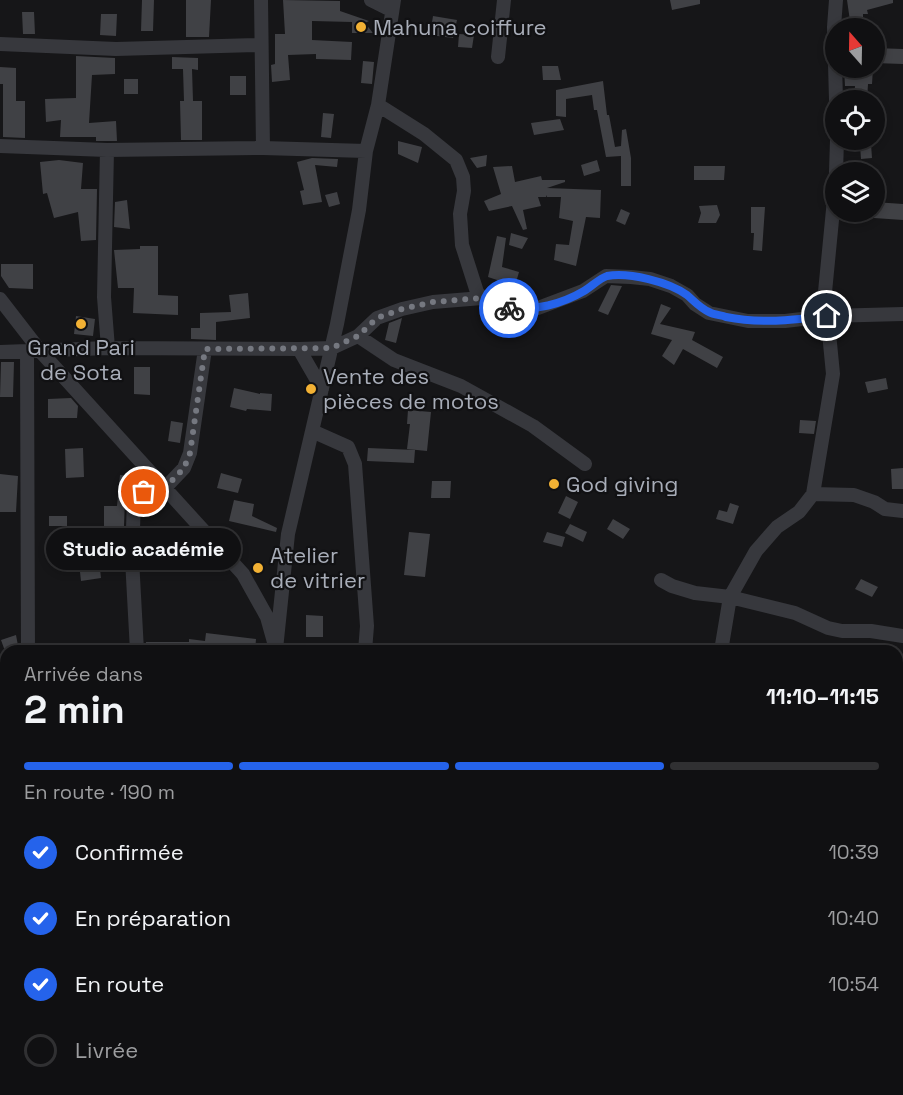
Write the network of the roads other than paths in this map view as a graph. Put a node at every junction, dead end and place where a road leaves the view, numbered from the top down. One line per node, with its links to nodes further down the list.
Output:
1 (261, 0): 7 (street)
2 (371, 0): 5 (street)
3 (504, 0): 8 (street)
4 (836, 0): 9 (street)
5 (393, 5): 10 (street)
6 (0, 44): 7 (street)
7 (260, 45): 12 (street)
8 (498, 57)
9 (836, 90)
10 (378, 105): 14 (street); 16 (street)
11 (0, 146): 13 (street)
12 (263, 148): 13 (street); 14 (street)
13 (107, 150): 21 (street)
14 (366, 151): 22 (street)
15 (831, 222): 19 (street)
16 (482, 298): 19 (street); 20 (street)
17 (0, 299): 26 (street)
18 (903, 314): 19 (street)
19 (827, 316): 31 (street)
20 (358, 336): 22 (street); 29 (street)
21 (108, 348): 23 (street); 26 (street)
22 (332, 348): 24 (street); 27 (street)
23 (205, 349): 24 (street); 30 (street)
24 (300, 349): 27 (street)
25 (0, 352): 26 (street)
26 (34, 352): 30 (street); 36 (street)
27 (322, 389): 28 (street)
28 (312, 431): 39 (street); 40 (street)
29 (585, 464)
30 (165, 488): 37 (street); 38 (street)
31 (813, 494): 32 (street); 34 (street)
32 (903, 511)
33 (661, 580): 34 (street)
34 (730, 597): 35 (street); 41 (street)
35 (903, 636)
36 (28, 645)
37 (137, 645)
38 (275, 645)
39 (277, 645)
40 (365, 645)
41 (722, 645)
42 (903, 1086): 43 (street)
43 (903, 1095)

